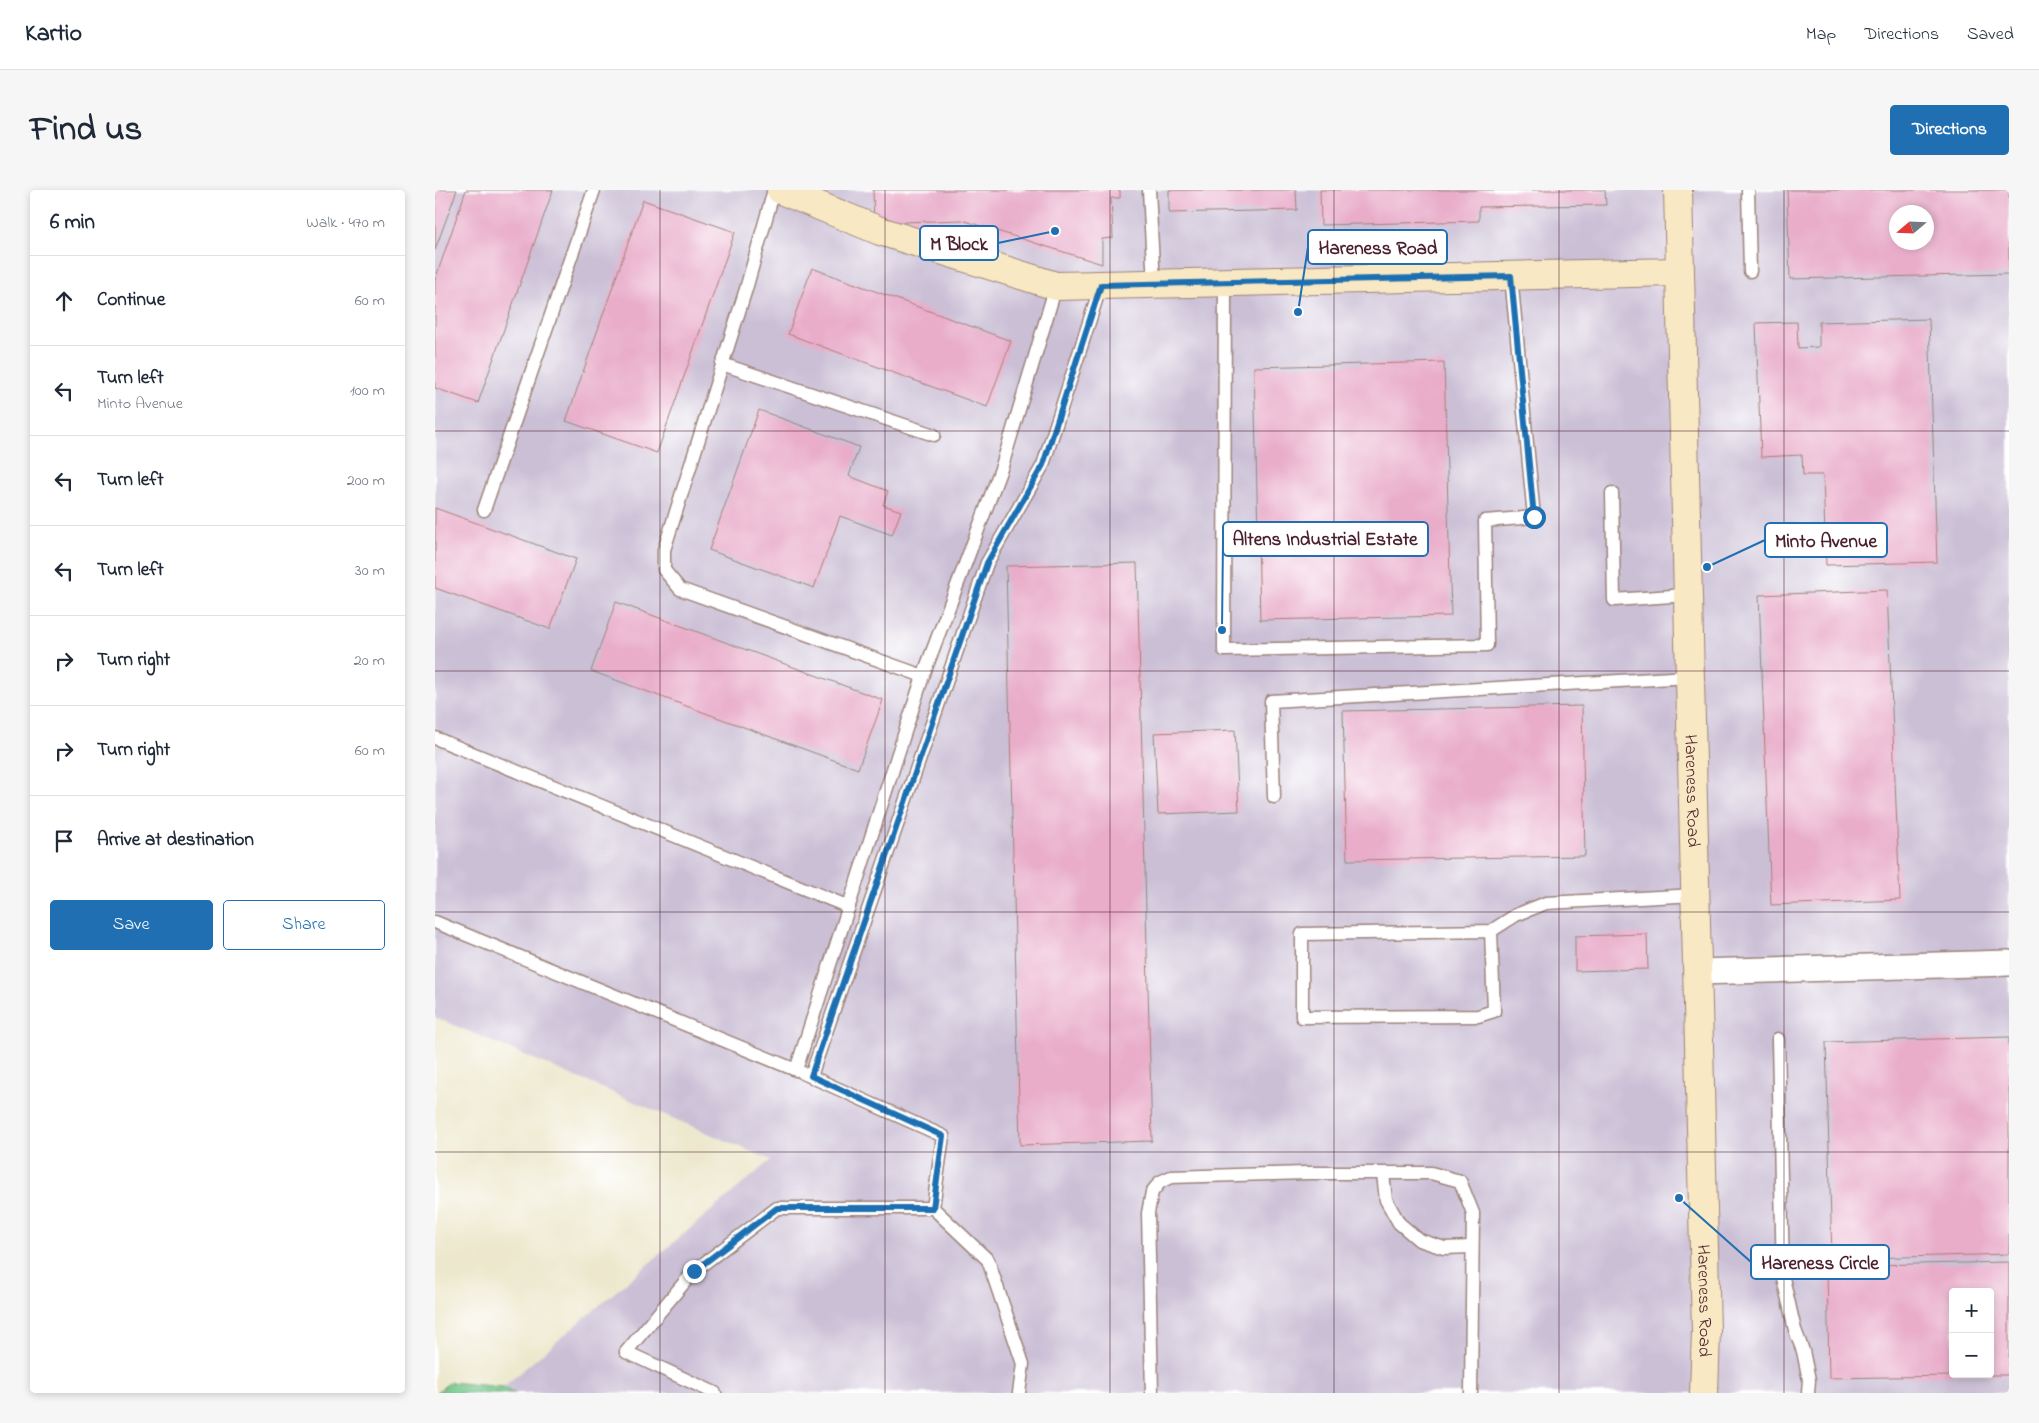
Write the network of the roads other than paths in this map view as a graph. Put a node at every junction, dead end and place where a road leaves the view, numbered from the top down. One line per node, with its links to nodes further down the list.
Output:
1 (594, 190): 16 (lane)
2 (1149, 190): 10 (lane)
3 (1678, 190): 7 (main road, Hareness Road)
4 (1748, 190): 6 (lane)
5 (783, 191): 12 (main road); 13 (lane)
6 (1750, 271)
7 (1678, 272): 8 (main road); 17 (main road, Hareness Road)
8 (1511, 276): 9 (main road); 9 (lane)
9 (1225, 283): 10 (main road)
10 (1154, 284): 11 (main road)
11 (1101, 285): 12 (main road); 30 (lane)
12 (1056, 286): 18 (lane)
13 (722, 364): 14 (lane); 18 (lane)
14 (934, 435)
15 (1612, 493): 17 (lane)
16 (484, 510)
17 (1687, 595): 19 (main road, Hareness Road)
18 (923, 676): 23 (lane)
19 (1690, 676): 21 (lane); 22 (main road, Hareness Road)
20 (435, 738): 23 (lane)
21 (1274, 797)
22 (1696, 895): 25 (lane); 27 (main road, Hareness Road)
23 (849, 907): 29 (lane)
24 (435, 922): 29 (lane)
25 (1491, 931): 25 (lane)
26 (2009, 963): 27 (street)
27 (1697, 972): 38 (main road, Hareness Road)
28 (1778, 1039): 39 (lane)
29 (796, 1070): 30 (lane)
30 (811, 1076): 32 (lane)
31 (1383, 1174): 33 (lane); 33 (lane); 36 (lane)
32 (933, 1208): 34 (lane); 35 (lane)
33 (1471, 1247): 37 (lane)
34 (715, 1393)
35 (1019, 1393)
36 (1153, 1393)
37 (1471, 1393)
38 (1703, 1393)
39 (1808, 1393)

